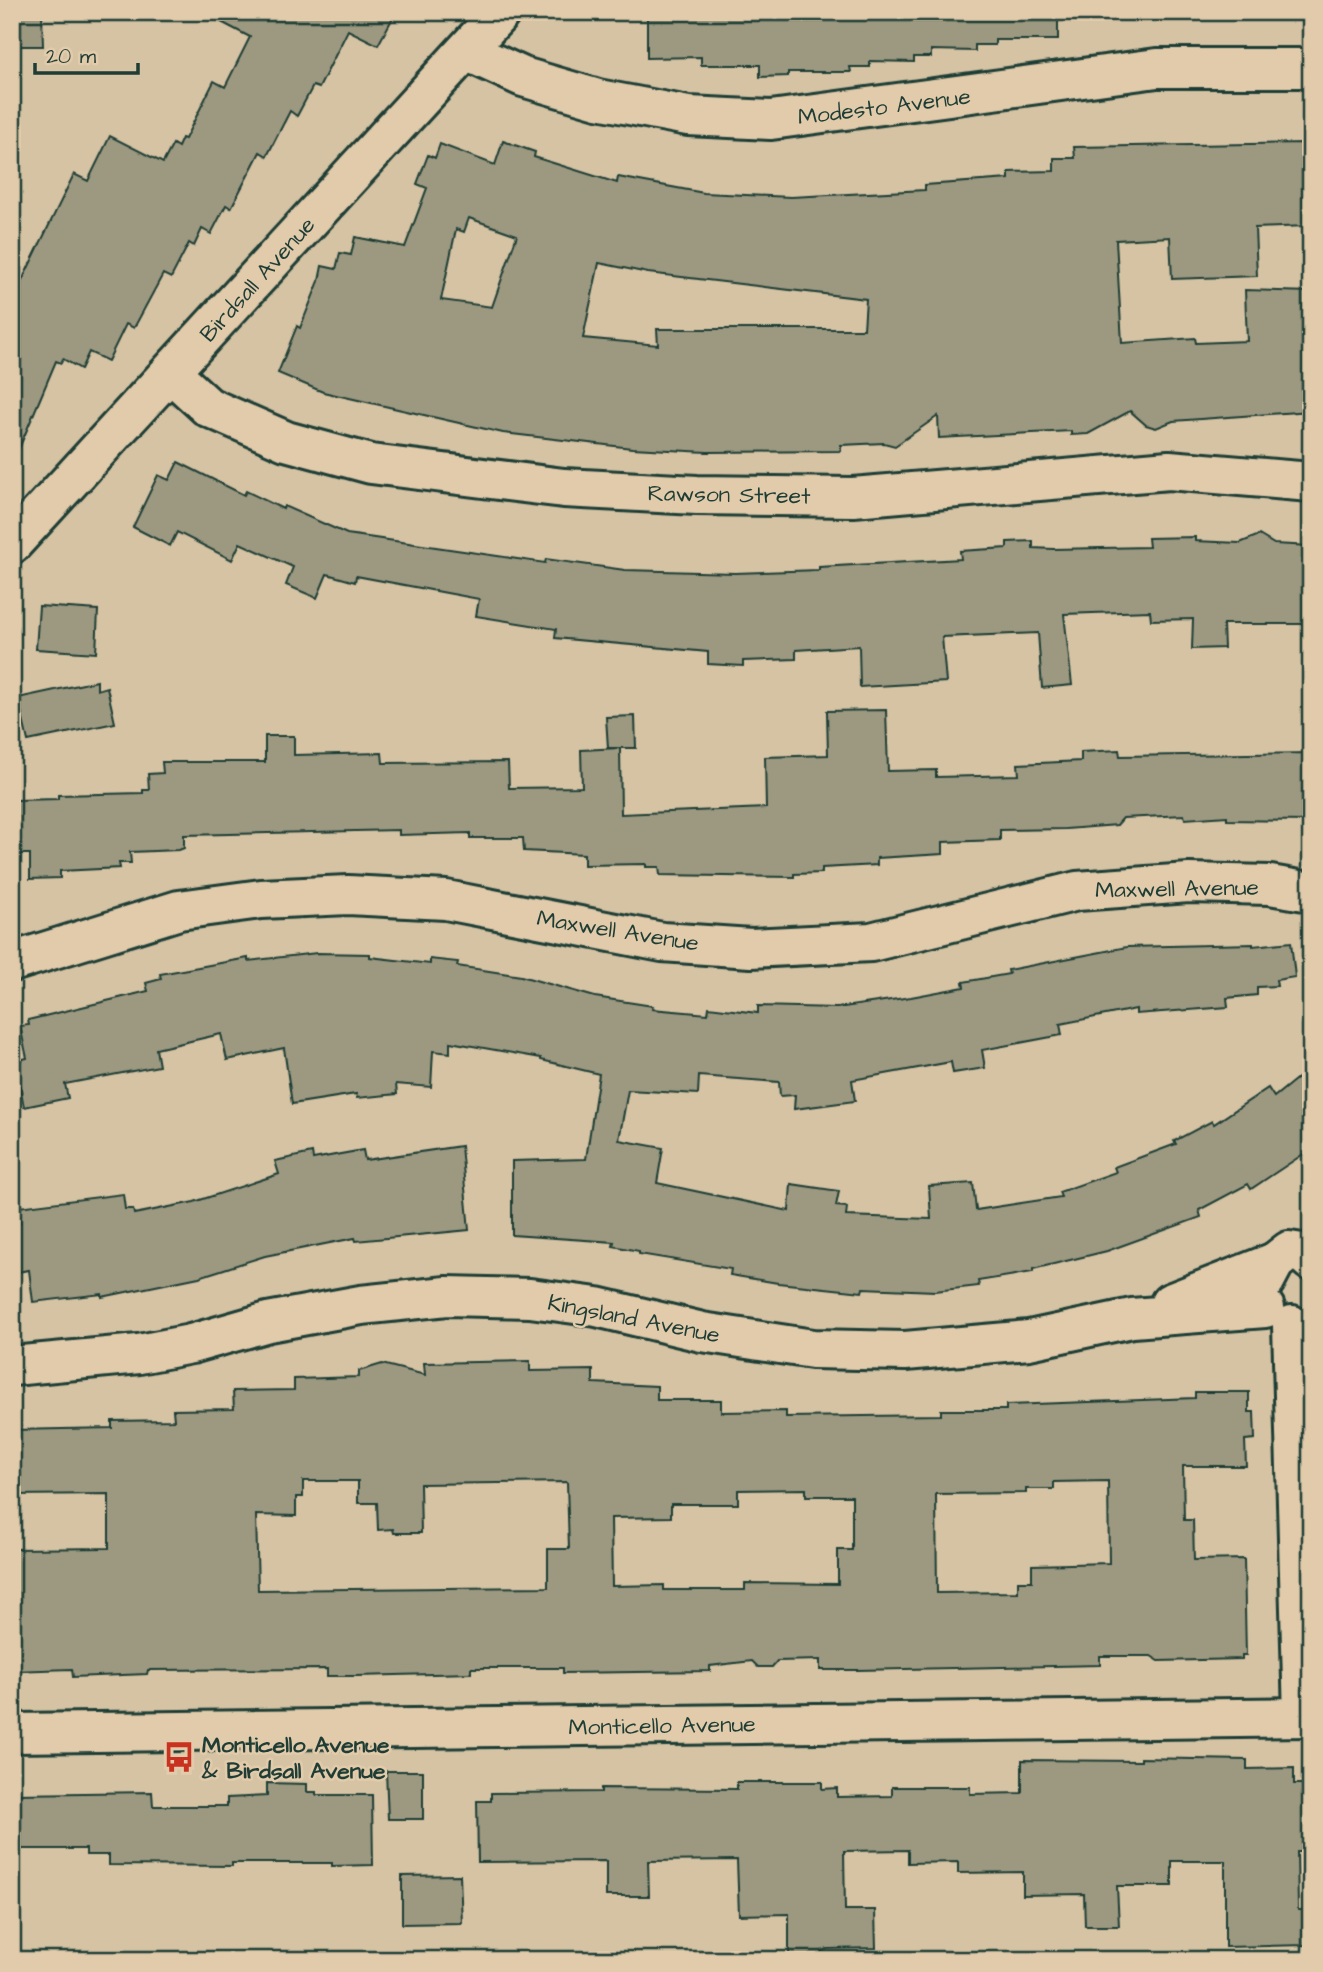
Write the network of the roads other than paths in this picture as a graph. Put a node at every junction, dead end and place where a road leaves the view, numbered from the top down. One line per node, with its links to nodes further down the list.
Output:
1 (502, 12): 2 (street, Birdsall Avenue)
2 (466, 51): 3 (street, Modesto Avenue); 4 (street, Birdsall Avenue)
3 (1311, 68)
4 (171, 373): 5 (street, Rawson Street); 6 (street, Birdsall Avenue)
5 (1311, 482)
6 (12, 544)
7 (1311, 892): 8 (street, Maxwell Avenue)
8 (12, 962)
9 (1300, 1253): 10 (street); 11 (street, Kingsland Avenue)
10 (1289, 1317): 11 (street, Kingsland Avenue); 13 (street)
11 (1132, 1318): 12 (street, Kingsland Avenue)
12 (12, 1366)
13 (1307, 1717): 14 (street, Monticello Avenue)
14 (12, 1733)

